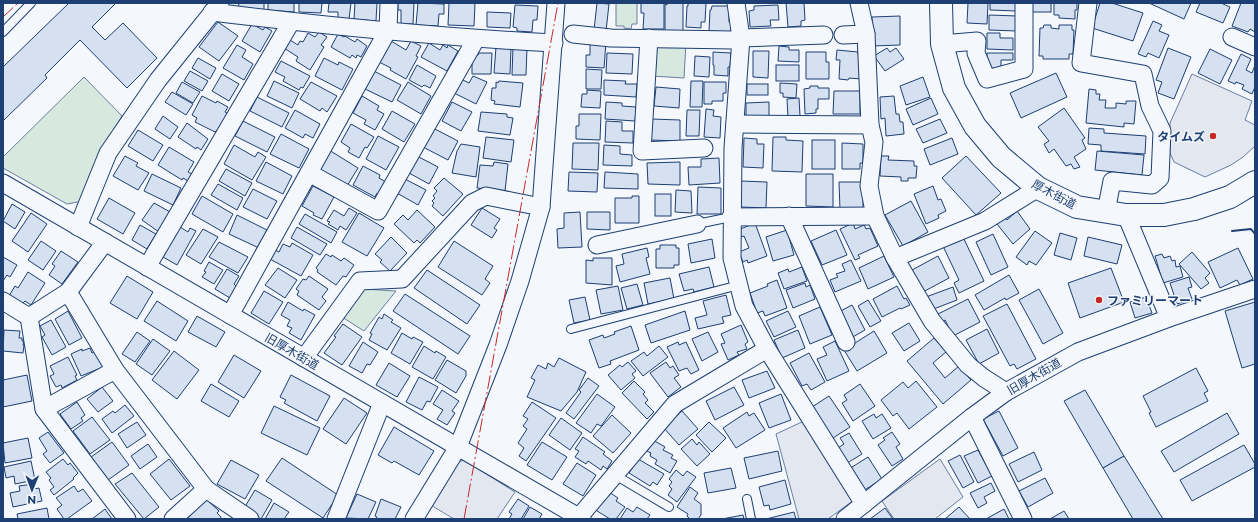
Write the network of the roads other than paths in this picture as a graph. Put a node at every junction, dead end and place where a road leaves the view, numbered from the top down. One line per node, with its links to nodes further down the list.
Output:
1 (31, 3): 12 (lane)
2 (389, 3): 11 (street)
3 (556, 3): 21 (street)
4 (736, 3): 19 (street)
5 (859, 3): 14 (street)
6 (941, 3): 22 (main road, 厚木街道)
7 (1024, 3): 22 (street)
8 (1088, 3): 32 (street)
9 (216, 7): 10 (street); 37 (street)
10 (291, 22): 11 (street); 41 (street)
11 (388, 30): 20 (street); 27 (street)
12 (3, 32)
13 (573, 34): 18 (street)
14 (866, 34): 16 (street); 25 (street)
15 (824, 35): 19 (street)
16 (843, 35)
17 (1232, 37): 23 (street)
18 (649, 38): 19 (street); 26 (street)
19 (741, 38): 24 (street)
20 (476, 39): 21 (street); 27 (street)
21 (554, 43): 31 (street)
22 (942, 44): 30 (main road, 厚木街道)
23 (1255, 47)
24 (735, 124): 25 (street); 35 (street)
25 (870, 125): 34 (street)
26 (704, 148)
27 (309, 173): 46 (street)
28 (1255, 182): 32 (main road, 厚木街道)
29 (3, 183): 37 (street, 旧厚木街道)
30 (1038, 188): 32 (main road, 厚木街道); 40 (street)
31 (541, 207): 52 (street); 58 (street)
32 (1116, 214): 48 (street)
33 (789, 216): 34 (street); 35 (street); 50 (street)
34 (875, 216): 40 (street)
35 (732, 217): 36 (lane); 42 (street)
36 (697, 224): 39 (street)
37 (78, 227): 38 (street, 旧厚木街道)
38 (105, 242): 41 (street, 旧厚木街道); 44 (street)
39 (597, 245)
40 (895, 258): 54 (street)
41 (147, 267): 46 (street, 旧厚木街道)
42 (739, 285): 49 (lane); 51 (street)
43 (1255, 289): 48 (street, 旧厚木街道)
44 (68, 292): 47 (street); 53 (street)
45 (3, 301): 47 (street)
46 (230, 315): 52 (street, 旧厚木街道)
47 (29, 317): 56 (street)
48 (1169, 318): 54 (street, 旧厚木街道)
49 (571, 329)
50 (846, 342)
51 (767, 349): 59 (street); 62 (street)
52 (304, 358): 55 (street, 旧厚木街道)
53 (115, 370): 56 (street); 60 (street)
54 (1006, 392): 57 (street, 旧厚木街道)
55 (382, 403): 58 (street, 旧厚木街道); 68 (street)
56 (44, 408): 65 (street)
57 (972, 417): 62 (street, 旧厚木街道); 72 (street)
58 (458, 447): 64 (street, 旧厚木街道); 69 (street)
59 (615, 475): 63 (lane); 64 (street)
60 (206, 489): 66 (street); 67 (street)
61 (747, 499): 70 (lane)
62 (864, 504): 71 (street, 旧厚木街道)
63 (669, 507)
64 (580, 518)
65 (127, 519)
66 (173, 519)
67 (250, 519)
68 (336, 519)
69 (414, 519)
70 (751, 519)
71 (845, 519)
72 (1023, 519)

